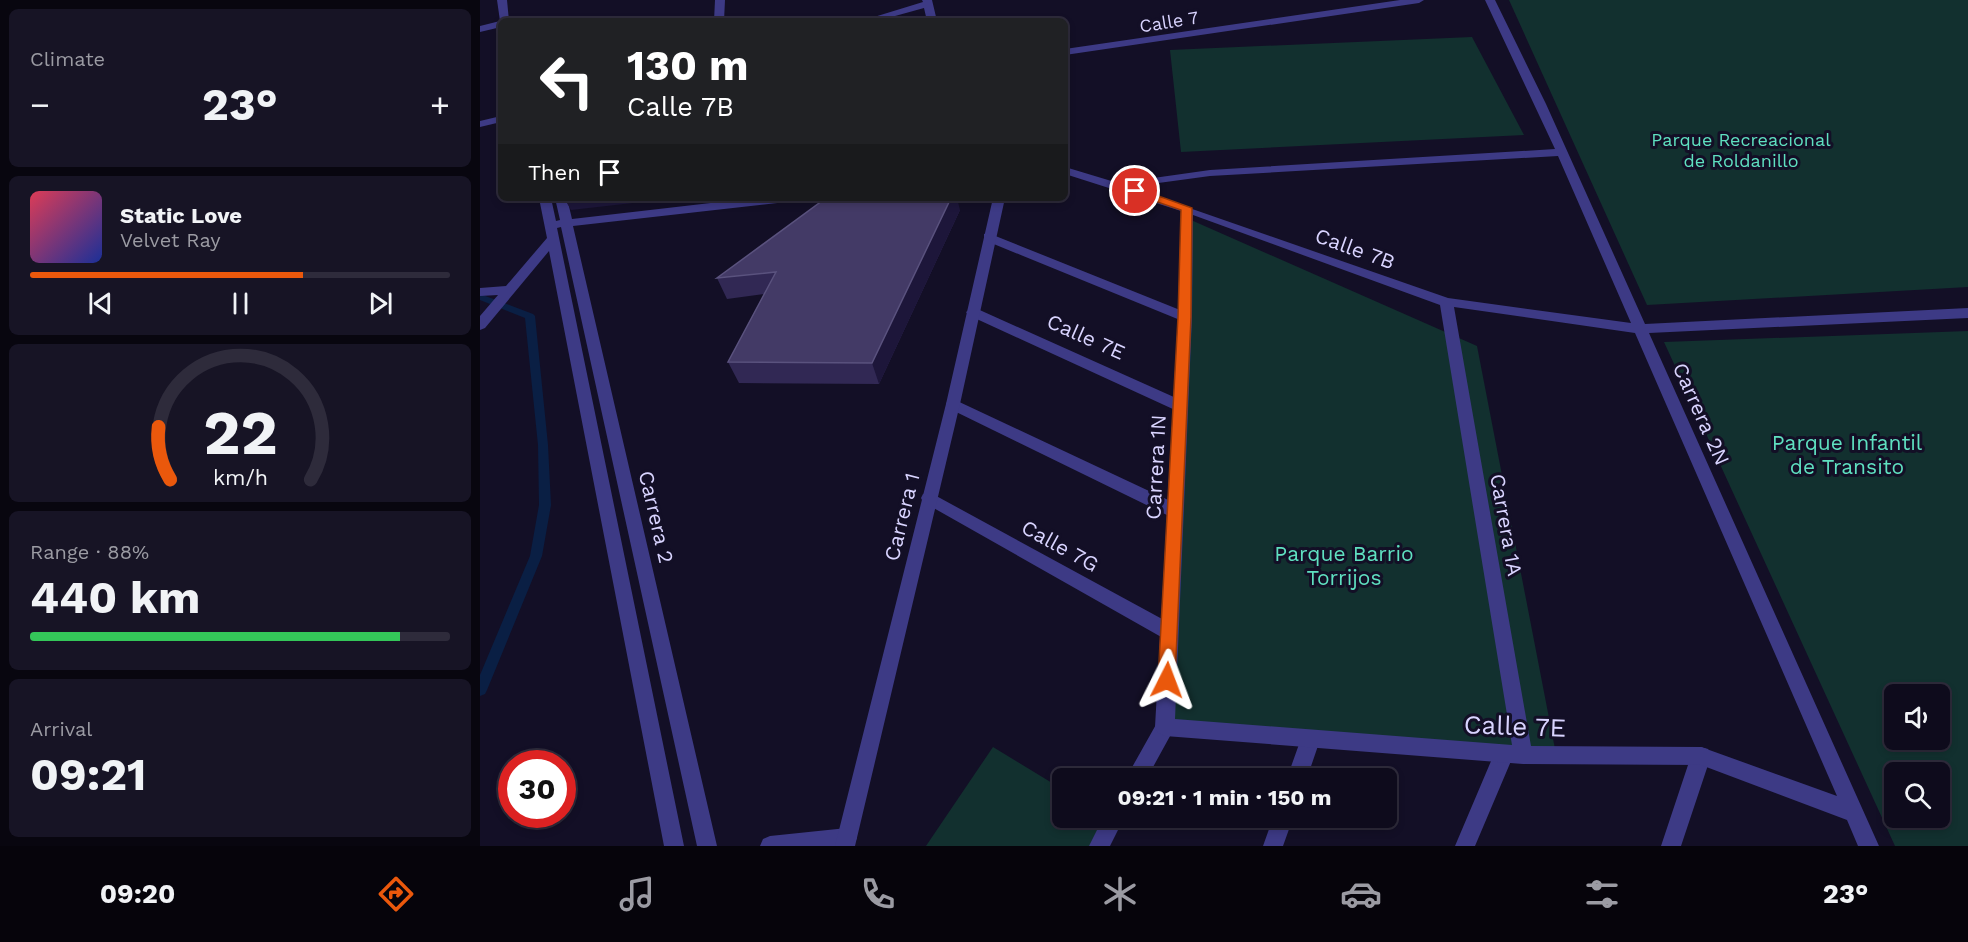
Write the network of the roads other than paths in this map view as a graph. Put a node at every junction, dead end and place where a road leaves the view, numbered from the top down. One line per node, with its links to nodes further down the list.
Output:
1 (502, 0): 6 (street)
2 (720, 0): 7 (street)
3 (1419, 0): 12 (street, Calle 7)
4 (1490, 0): 15 (street, Carrera 2N)
5 (928, 2): 8 (street); 9 (street)
6 (502, 18)
7 (719, 18)
8 (876, 18)
9 (931, 18)
10 (498, 23): 11 (street)
11 (480, 29)
12 (1068, 52)
13 (498, 120): 14 (street)
14 (480, 124)
15 (1562, 152): 17 (street); 32 (street, Carrera 2N)
16 (1068, 171): 17 (street, Calle 7B)
17 (1118, 185): 22 (street, Calle 7B)
18 (545, 201): 23 (street, Carrera 2)
19 (561, 201): 23 (street, Carrera 2)
20 (764, 201): 23 (street)
21 (998, 201): 24 (street, Carrera 1)
22 (1187, 208): 27 (street, Calle 7B); 30 (street, Carrera 1N)
23 (557, 229): 26 (street); 48 (street, Carrera 2); 49 (street, Carrera 2)
24 (988, 237): 28 (street, Carrera 1); 30 (street)
25 (480, 292): 26 (street)
26 (506, 294): 31 (street)
27 (1446, 302): 32 (street, Calle 7B); 40 (street, Carrera 1A)
28 (973, 312): 33 (street, Carrera 1); 34 (street, Calle 7E)
29 (1968, 313): 32 (street, Calle 7B)
30 (1185, 317): 34 (street, Carrera 1N)
31 (481, 323)
32 (1641, 329): 44 (street, Carrera 2N)
33 (953, 404): 35 (street, Carrera 1); 36 (street)
34 (1180, 406): 36 (street, Carrera 1N)
35 (929, 498): 37 (street, Calle 7G); 47 (street, Carrera 1)
36 (1175, 511): 37 (street, Carrera 1N)
37 (1169, 632): 38 (street, Carrera 1N)
38 (1165, 727): 39 (street, Calle 7E); 42 (street)
39 (1310, 740): 40 (street, Calle 7E); 43 (street)
40 (1513, 754): 41 (street, Calle 7E); 53 (street)
41 (1701, 756): 44 (street, Calle 7E); 54 (street)
42 (1142, 768)
43 (1300, 768)
44 (1854, 812): 55 (street, Carrera 2N)
45 (1108, 828): 51 (street)
46 (1279, 828): 52 (street)
47 (846, 842): 50 (street)
48 (674, 846)
49 (707, 846)
50 (770, 846)
51 (1098, 846)
52 (1273, 846)
53 (1465, 846)
54 (1671, 846)
55 (1869, 846)

